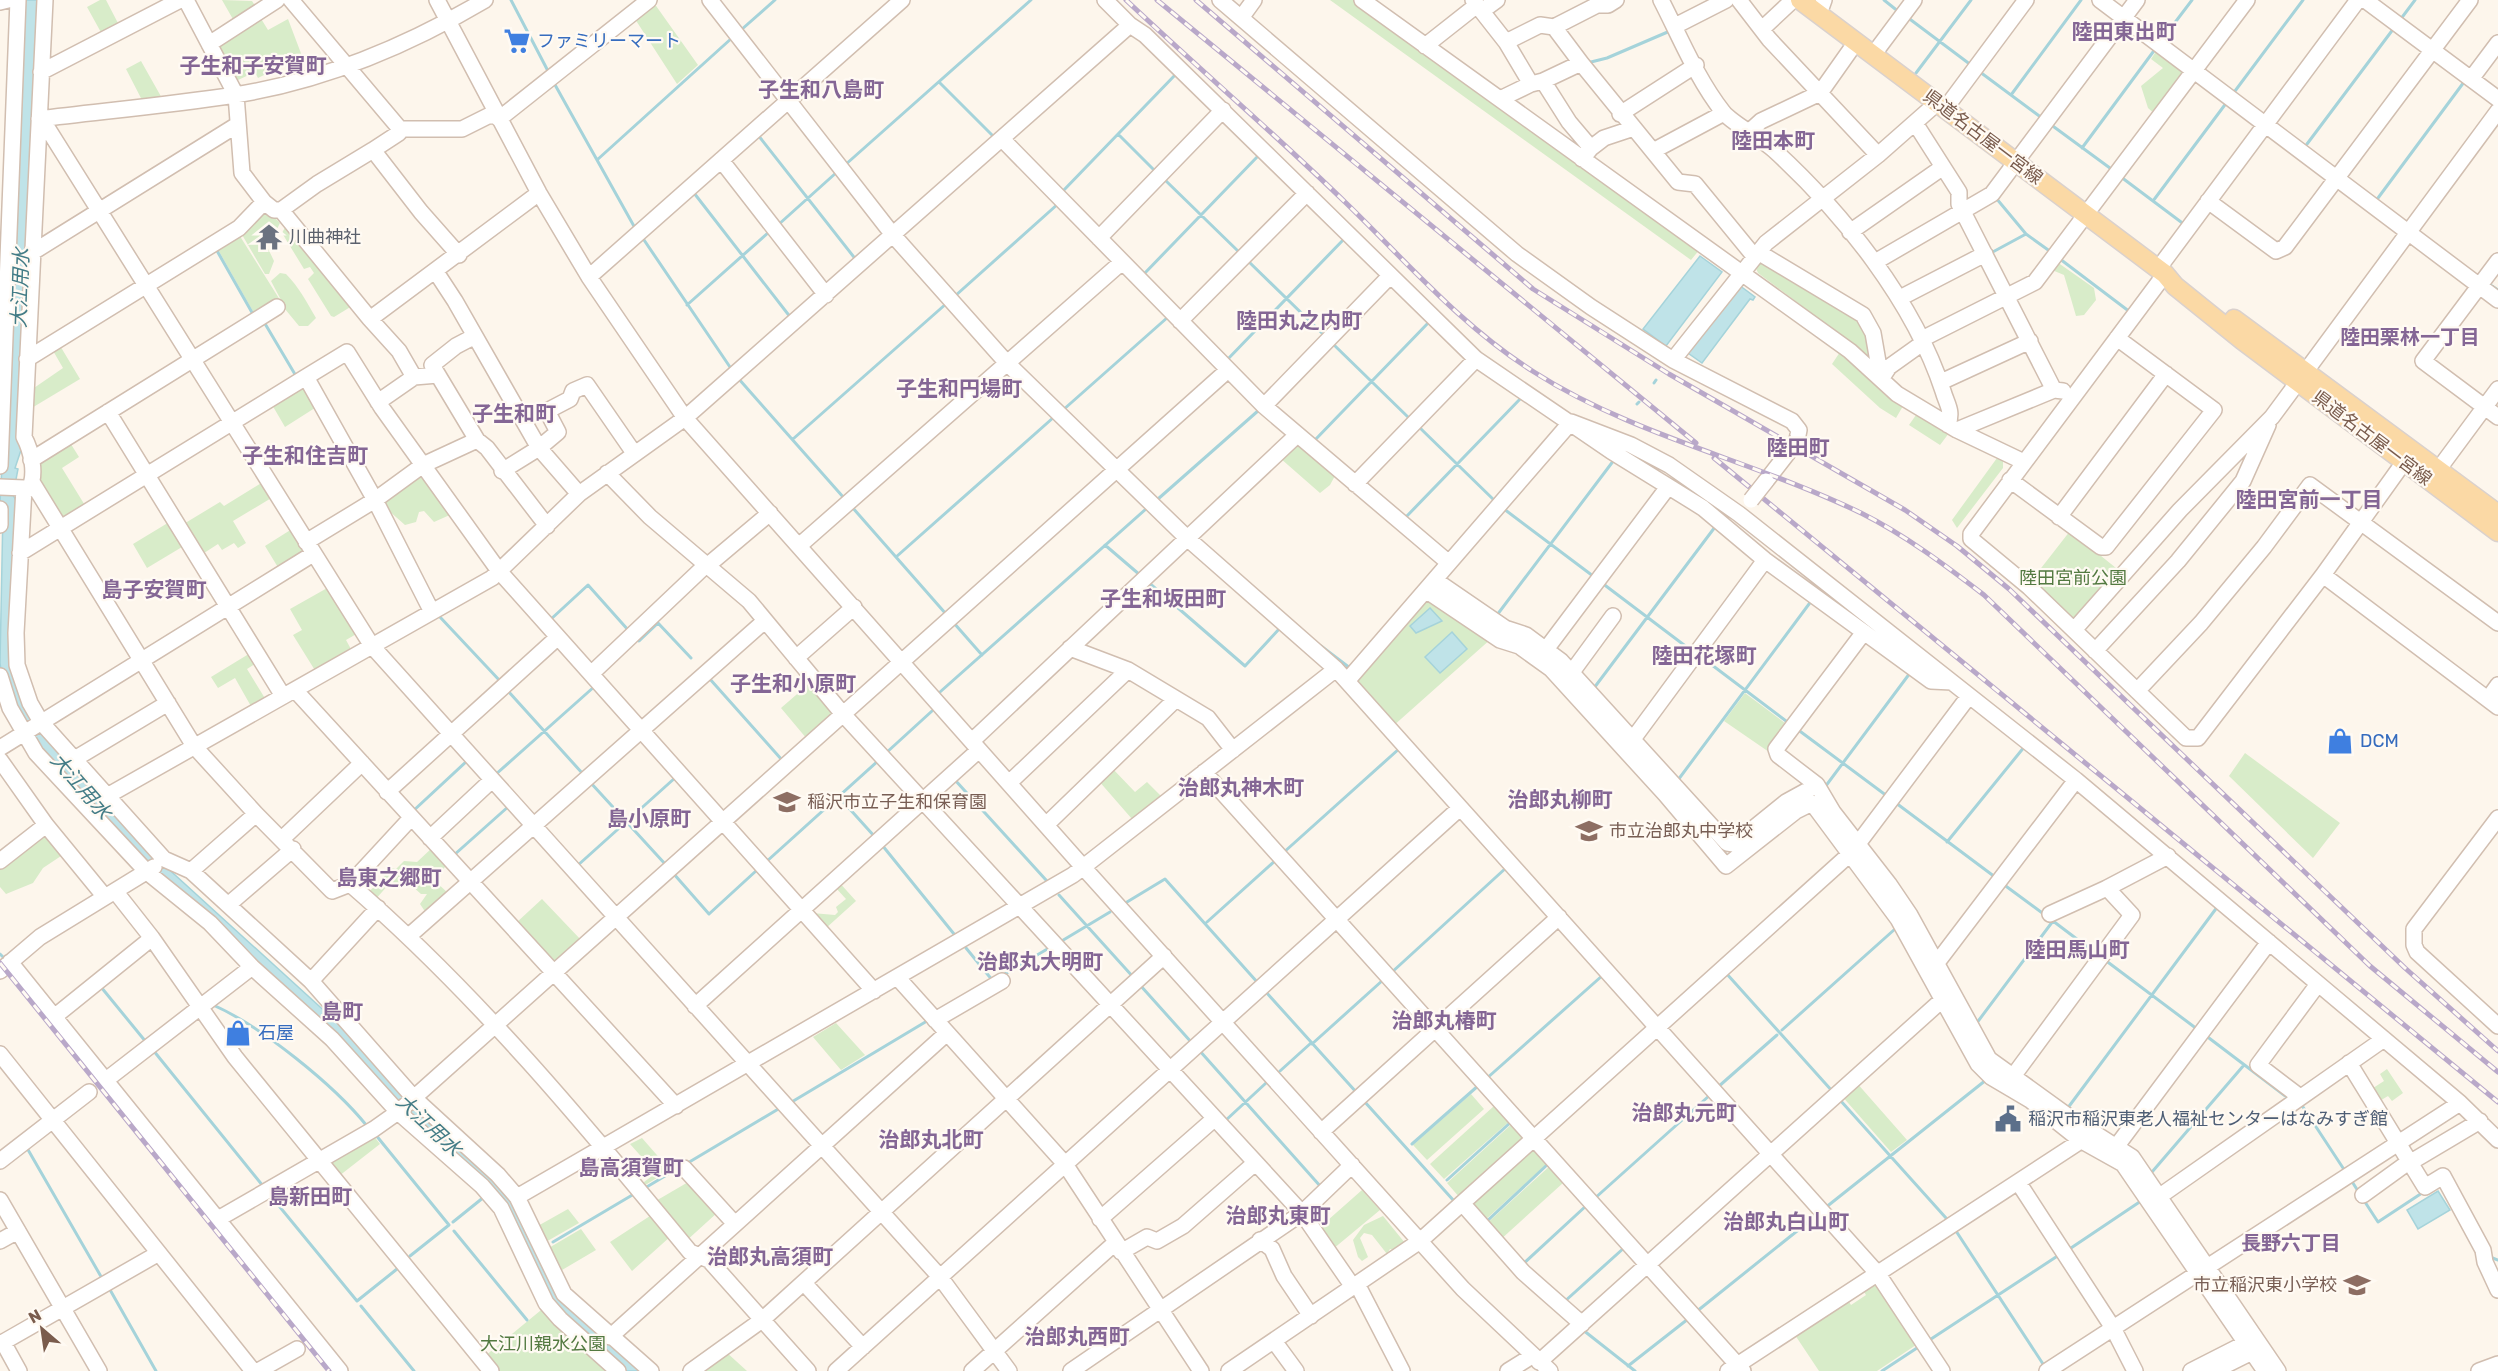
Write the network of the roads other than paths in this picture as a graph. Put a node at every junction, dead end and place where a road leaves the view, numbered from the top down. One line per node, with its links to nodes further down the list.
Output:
1 (8, 0): 32 (street)
2 (18, 0): 68 (street)
3 (45, 0): 54 (street)
4 (180, 0): 54 (street)
5 (186, 0): 46 (street)
6 (277, 0): 46 (street)
7 (291, 0): 52 (street)
8 (437, 0): 38 (street)
9 (486, 0): 38 (street)
10 (649, 0): 67 (street)
11 (710, 0): 61 (street)
12 (902, 0): 61 (street)
13 (1105, 0): 39 (street)
14 (1220, 0): 37 (street)
15 (1254, 0): 37 (street)
16 (1497, 0): 34 (street)
17 (1616, 0): 33 (street)
18 (1661, 0): 40 (street)
19 (1726, 0): 40 (street)
20 (1739, 0): 42 (street)
21 (1793, 0): 42 (street)
22 (1800, 0): 35 (main road, 県道名古屋一宮線)
23 (1914, 0): 49 (street)
24 (2025, 0): 62 (street)
25 (2100, 0): 36 (street)
26 (2136, 0): 36 (street)
27 (2247, 0): 53 (street)
28 (2358, 0): 71 (street)
29 (2365, 0): 48 (street)
30 (2470, 0): 48 (street)
31 (1365, 1): 47 (street)
32 (0, 2)
33 (1596, 3): 41 (street)
34 (1477, 5): 43 (street); 47 (street)
35 (1821, 7): 44 (main road, 県道名古屋一宮線)
36 (2123, 17): 53 (street); 82 (street)
37 (1241, 18): 127 (street)
38 (448, 22): 52 (street); 67 (street)
39 (1130, 25): 63 (street); 76 (street)
40 (1675, 26): 51 (street)
41 (1554, 27): 43 (street); 50 (street)
42 (1762, 28): 57 (street)
43 (1506, 42): 56 (street)
44 (1856, 42): 49 (main road, 県道名古屋一宮線); 57 (street)
45 (2498, 43): 55 (street)
46 (209, 44): 58 (street)
47 (1425, 46): 59 (street)
48 (2432, 50): 55 (street); 84 (street)
49 (1873, 55): 62 (main road, 県道名古屋一宮線)
50 (1581, 63): 56 (street); 66 (street)
51 (1696, 65): 65 (street); 66 (street)
52 (347, 66): 58 (street); 73 (street)
53 (2195, 70): 71 (street); 93 (street)
54 (41, 72): 69 (street)
55 (2471, 79): 60 (street)
56 (1537, 83): 59 (street); 79 (street)
57 (1820, 93): 75 (street); 80 (street)
58 (236, 95): 69 (street); 72 (street)
59 (1500, 99): 79 (street)
60 (2498, 99)
61 (788, 101): 81 (street); 96 (street)
62 (1941, 106): 70 (street); 82 (main road, 県道名古屋一宮線)
63 (1222, 111): 86 (street); 97 (street)
64 (2498, 111): 95 (street)
65 (1724, 113): 75 (street); 78 (street)
66 (1620, 114): 74 (street)
67 (498, 117): 73 (street); 85 (street)
68 (6, 118): 108 (street)
69 (39, 119): 91 (street); 98 (street)
70 (1915, 123): 80 (street); 83 (street)
71 (2266, 124): 84 (street); 88 (street)
72 (237, 125): 89 (street); 91 (street)
73 (400, 129): 77 (street)
74 (1631, 129): 78 (street); 79 (street)
75 (1750, 131): 87 (street)
76 (1002, 139): 96 (street); 97 (street)
77 (373, 150): 90 (street); 101 (street)
78 (1653, 151): 99 (street)
79 (1587, 154): 107 (street)
80 (1878, 155): 87 (street)
81 (722, 160): 110 (street); 113 (street)
82 (2016, 162): 92 (street); 93 (main road, 県道名古屋一宮線)
83 (1943, 167): 92 (street); 94 (street)
84 (2338, 178): 88 (street); 95 (street)
85 (539, 193): 101 (street); 110 (street)
86 (1307, 194): 109 (street); 119 (street)
87 (1821, 199): 94 (street); 99 (street)
88 (2208, 201): 105 (street)
89 (264, 202): 90 (street); 111 (street)
90 (281, 210): 118 (street)
91 (100, 211): 98 (street); 111 (street)
92 (1963, 211): 100 (street); 104 (street)
93 (2087, 215): 105 (main road, 県道名古屋一宮線); 114 (street)
94 (1850, 232): 104 (street)
95 (2407, 233): 112 (street); 132 (street)
96 (893, 236): 113 (street); 128 (street)
97 (1099, 238): 103 (street)
98 (33, 252): 125 (street)
99 (1756, 254): 107 (street); 135 (street)
100 (1985, 254): 114 (street); 115 (street)
101 (459, 255): 106 (street)
102 (2498, 261): 112 (street)
103 (1122, 262): 119 (street); 128 (street)
104 (1875, 262): 115 (street)
105 (2161, 271): 121 (street); 132 (main road, 県道名古屋一宮線)
106 (436, 272): 118 (street); 120 (street)
107 (1740, 273): 127 (street); 135 (street)
108 (4, 275): 158 (street)
109 (1390, 276): 124 (street); 141 (street)
110 (589, 277): 146 (street)
111 (146, 285): 125 (street); 126 (street)
112 (2480, 286): 116 (street); 142 (street)
113 (826, 295): 146 (street)
114 (2007, 297): 122 (street); 123 (street)
115 (1900, 298): 122 (street)
116 (2498, 300)
117 (277, 307): 126 (street)
118 (370, 319): 134 (street)
119 (1180, 321): 129 (street)
120 (475, 336): 131 (street); 152 (street)
121 (2117, 338): 130 (street); 139 (street)
122 (1923, 340): 135 (street); 136 (street)
123 (2030, 341): 136 (street); 138 (street)
124 (1476, 359): 147 (street); 165 (street)
125 (27, 360): 154 (street)
126 (192, 360): 143 (street); 148 (street)
127 (1673, 360): 173 (street, bridge)
128 (1006, 362): 159 (street); 182 (street)
129 (1228, 370): 141 (street); 159 (street)
130 (2166, 374): 175 (street); 175 (street)
131 (438, 375): 134 (street); 151 (street)
132 (2302, 376): 144 (street); 156 (main road, 県道名古屋一宮線); 160 (main road, 県道名古屋一宮線)
133 (306, 377): 140 (street); 148 (street); 170 (street)
134 (414, 377): 140 (street)
135 (1881, 379): 149 (street)
136 (1941, 381): 149 (street)
137 (2498, 389): 142 (street)
138 (2055, 390): 139 (street); 149 (street)
139 (2076, 392): 155 (street)
140 (378, 402): 157 (street)
141 (1264, 406): 150 (street)
142 (2484, 407): 145 (street); 160 (street)
143 (108, 412): 154 (street); 163 (street)
144 (2272, 417): 197 (street); 203 (street)
145 (2498, 417)
146 (685, 418): 153 (street); 172 (street)
147 (1571, 422): 168 (street); 173 (street); 186 (street)
148 (232, 423): 163 (street); 183 (street)
149 (1952, 427): 155 (street)
150 (1297, 435): 165 (street); 181 (street)
151 (477, 440): 157 (street); 161 (street)
152 (539, 448): 153 (street); 161 (street); 169 (street)
153 (634, 453): 162 (street)
154 (31, 460): 166 (street)
155 (2024, 462): 164 (street)
156 (2404, 462): 176 (street); 180 (main road, 県道名古屋一宮線)
157 (423, 465): 170 (street); 188 (street)
158 (0, 466)
159 (1115, 470): 181 (street); 206 (street)
160 (2438, 470): 174 (main road, 県道名古屋一宮線)
161 (502, 471): 178 (street)
162 (607, 473): 169 (street); 187 (street)
163 (147, 475): 179 (street); 191 (street)
164 (2010, 480): 175 (street); 197 (street)
165 (1355, 484): 186 (street)
166 (24, 486): 167 (street); 179 (street); 184 (street)
167 (0, 487)
168 (1668, 487): 185 (street); 202 (street)
169 (579, 494): 178 (street)
170 (375, 500): 183 (street); 193 (street)
171 (0, 509): 177 (street)
172 (770, 513): 182 (street); 187 (street)
173 (1739, 514): 213 (street)
174 (2498, 514)
175 (2059, 517)
176 (2361, 522): 189 (street); 196 (street); 215 (street)
177 (0, 525)
178 (547, 526): 188 (street)
179 (60, 528): 184 (street); 205 (street)
180 (2498, 532)
181 (1187, 538): 201 (street); 207 (street)
182 (800, 545): 192 (street)
183 (309, 548): 191 (street); 200 (street)
184 (20, 553): 222 (street)
185 (1765, 560): 198 (street); 226 (street)
186 (1449, 563): 190 (street)
187 (706, 565): 195 (street); 210 (street)
188 (499, 571): 193 (street); 199 (street)
189 (2323, 575): 215 (street); 220 (street)
190 (1431, 585): 202 (street); 212 (street); 252 (street)
191 (228, 606): 205 (street); 216 (street)
192 (854, 607): 204 (street); 206 (street)
193 (432, 612): 200 (street)
194 (1613, 616): 209 (street)
195 (766, 623): 204 (street); 223 (street)
196 (2498, 623)
197 (2074, 630): 203 (street)
198 (1864, 632): 213 (street); 238 (street)
199 (558, 637): 210 (street); 225 (street)
200 (372, 646): 216 (street); 225 (street)
201 (1070, 648): 208 (street); 228 (street)
202 (1547, 648): 209 (street)
203 (2095, 651): 215 (street)
204 (796, 658): 221 (street)
205 (141, 660): 219 (street); 222 (street)
206 (901, 660): 221 (street); 228 (street)
207 (1336, 669): 212 (street); 230 (street)
208 (1128, 670): 218 (street); 237 (street)
209 (1572, 672): 226 (street)
210 (591, 674): 223 (street)
211 (0, 676): 224 (street)
212 (1347, 681): 242 (street)
213 (1952, 682): 217 (street)
214 (2498, 685): 220 (street)
215 (2137, 691)
216 (289, 693): 227 (street); 233 (street)
217 (1970, 696): 236 (street); 252 (street)
218 (1176, 699): 230 (street); 249 (street)
219 (168, 703): 227 (street); 232 (street)
220 (2493, 703)
221 (842, 713): 241 (street); 246 (street)
222 (39, 723): 224 (street); 232 (street)
223 (640, 729): 246 (street); 248 (street)
224 (23, 733): 229 (street); 255 (street)
225 (452, 735): 235 (street); 239 (street)
226 (1633, 739): 238 (street)
227 (194, 746): 240 (street); 243 (street)
228 (976, 746): 237 (street); 241 (street)
229 (0, 748)
230 (1233, 750): 234 (street)
231 (0, 760): 247 (street)
232 (73, 760): 240 (street)
233 (362, 764): 239 (street); 251 (street)
234 (1204, 772): 256 (street); 269 (street)
235 (492, 780): 248 (street); 250 (street)
236 (2076, 780): 253 (street); 274 (street)
237 (1009, 783): 249 (street)
238 (1817, 785): 252 (street)
239 (387, 792): 244 (street)
240 (107, 796): 255 (street)
241 (923, 801): 263 (street); 265 (street)
242 (1460, 808): 268 (street); 269 (street)
243 (256, 814): 251 (street); 257 (street)
244 (411, 818): 250 (street); 259 (street)
245 (2498, 818): 292 (street)
246 (722, 820): 265 (street); 267 (street)
247 (46, 825): 254 (street); 261 (street)
248 (532, 825): 258 (street); 267 (street)
249 (1046, 825): 256 (street)
250 (430, 838): 258 (street)
251 (288, 844): 259 (street); 262 (street)
252 (1853, 850): 274 (street); 283 (street); 291 (street)
253 (2168, 856): 260 (street); 272 (street)
254 (0, 861)
255 (155, 866): 257 (street); 261 (street); 276 (street)
256 (1083, 867): 263 (street); 273 (street)
257 (191, 871): 262 (street)
258 (470, 881): 270 (street); 277 (street)
259 (350, 884): 264 (street)
260 (2107, 888): 266 (street); 300 (street)
261 (110, 894): 271 (street); 275 (street)
262 (228, 905): 279 (street)
263 (1021, 905): 278 (street); 284 (street)
264 (378, 908): 270 (street); 279 (street)
265 (802, 910): 282 (street); 285 (street)
266 (2050, 914)
267 (614, 917): 277 (street); 285 (street)
268 (1559, 917): 291 (street); 293 (street)
269 (1336, 919): 289 (street); 293 (street)
270 (410, 935): 290 (street)
271 (152, 938): 286 (street); 287 (street)
272 (2269, 942): 281 (street); 317 (street)
273 (1164, 956): 284 (street); 289 (street)
274 (1936, 964): 300 (street)
275 (5, 967): 287 (street)
276 (252, 967): 286 (street); 306 (street)
277 (554, 971): 290 (street); 307 (street)
278 (897, 977): 282 (street); 288 (street)
279 (311, 981): 306 (street)
280 (1002, 981): 288 (street)
281 (2318, 984): 295 (street); 303 (street)
282 (874, 991): 298 (street)
283 (1942, 999): 312 (street); 319 (street)
284 (1110, 1005): 299 (street); 304 (street)
285 (695, 1006): 298 (street)
286 (198, 1007): 301 (street); 320 (street)
287 (54, 1017): 301 (street)
288 (935, 1020): 294 (street)
289 (1222, 1022): 299 (street); 311 (street)
290 (494, 1024): 306 (street); 318 (street)
291 (1658, 1026): 313 (street); 319 (street)
292 (2498, 1026)
293 (1435, 1029): 311 (street); 313 (street)
294 (947, 1033): 304 (street); 316 (street)
295 (2384, 1039): 297 (street); 305 (street)
296 (0, 1054): 308 (street)
297 (2349, 1063): 303 (street); 315 (street)
298 (748, 1064): 307 (street); 316 (street)
299 (1169, 1070): 309 (street); 324 (street)
300 (2014, 1075): 312 (street)
301 (106, 1080): 335 (street)
302 (89, 1092): 308 (street)
303 (2300, 1097): 329 (street)
304 (1006, 1099): 324 (street); 333 (street)
305 (2460, 1103): 310 (street); 315 (street)
306 (406, 1105): 320 (street); 330 (street); 374 (street)
307 (676, 1106): 318 (street)
308 (52, 1119): 321 (street); 343 (street)
309 (1214, 1119): 323 (street); 336 (street)
310 (2480, 1121): 314 (street); 322 (street)
311 (1321, 1132): 325 (street)
312 (2083, 1134): 317 (street); 327 (street); 346 (street)
313 (1534, 1138): 332 (street); 345 (street)
314 (2498, 1140)
315 (2400, 1142): 322 (street); 346 (street)
316 (821, 1147): 333 (street); 337 (street)
317 (2116, 1147): 329 (street)
318 (605, 1148): 330 (street); 344 (street)
319 (1771, 1153): 345 (street); 347 (street)
320 (321, 1160): 335 (street); 373 (street)
321 (0, 1161)
322 (2411, 1162): 328 (street); 351 (street)
323 (1255, 1163): 334 (street); 342 (street)
324 (1065, 1164): 336 (street); 348 (street)
325 (1352, 1165): 334 (street); 340 (street)
326 (684, 1168): 337 (street)
327 (2018, 1182): 347 (street); 357 (street)
328 (2363, 1195)
329 (2160, 1196): 346 (street)
330 (517, 1197): 358 (street)
331 (0, 1200): 338 (street)
332 (1462, 1203): 340 (street); 356 (street)
333 (881, 1212): 348 (street); 349 (street)
334 (1302, 1213): 339 (street); 350 (street)
335 (218, 1219): 372 (street)
336 (1100, 1219): 342 (street)
337 (735, 1224): 344 (street)
338 (18, 1231): 341 (street); 352 (street)
339 (1260, 1240): 353 (street); 354 (street)
340 (1420, 1241): 350 (street); 365 (street)
341 (0, 1242)
342 (1118, 1247): 353 (street); 364 (street)
343 (159, 1253): 352 (street); 370 (street)
344 (699, 1256): 355 (street); 358 (street)
345 (1647, 1264): 356 (street); 367 (street)
346 (2202, 1271): 357 (street); 362 (street); 393 (street)
347 (1878, 1274): 367 (street); 387 (street)
348 (940, 1278): 361 (street); 364 (street)
349 (804, 1283): 355 (street); 361 (street)
350 (1355, 1286): 354 (street); 385 (street)
351 (2498, 1290)
352 (63, 1308): 360 (street); 369 (street)
353 (1159, 1308): 381 (street); 382 (street)
354 (1311, 1316): 359 (street)
355 (762, 1320): 376 (street); 377 (street)
356 (1582, 1324): 365 (street)
357 (2113, 1328): 388 (street); 389 (street)
358 (610, 1337): 375 (street)
359 (1274, 1341): 383 (street); 384 (street)
360 (1, 1343): 368 (street)
361 (863, 1347): 378 (street)
362 (2249, 1347): 390 (street); 391 (street); 392 (street)
363 (297, 1349): 371 (street)
364 (994, 1351): 379 (street); 380 (street)
365 (1540, 1363): 386 (street)
366 (2498, 1365): 394 (street)
367 (1736, 1369)
368 (19, 1371)
369 (99, 1371)
370 (253, 1371)
371 (258, 1371)
372 (340, 1371)
373 (492, 1371)
374 (618, 1371)
375 (651, 1371)
376 (691, 1371)
377 (808, 1371)
378 (836, 1371)
379 (972, 1371)
380 (1009, 1371)
381 (1071, 1371)
382 (1201, 1371)
383 (1229, 1371)
384 (1296, 1371)
385 (1401, 1371)
386 (1508, 1371)
387 (1942, 1371)
388 (2047, 1371)
389 (2135, 1371)
390 (2191, 1371)
391 (2214, 1371)
392 (2265, 1371)
393 (2278, 1371)
394 (2479, 1371)

